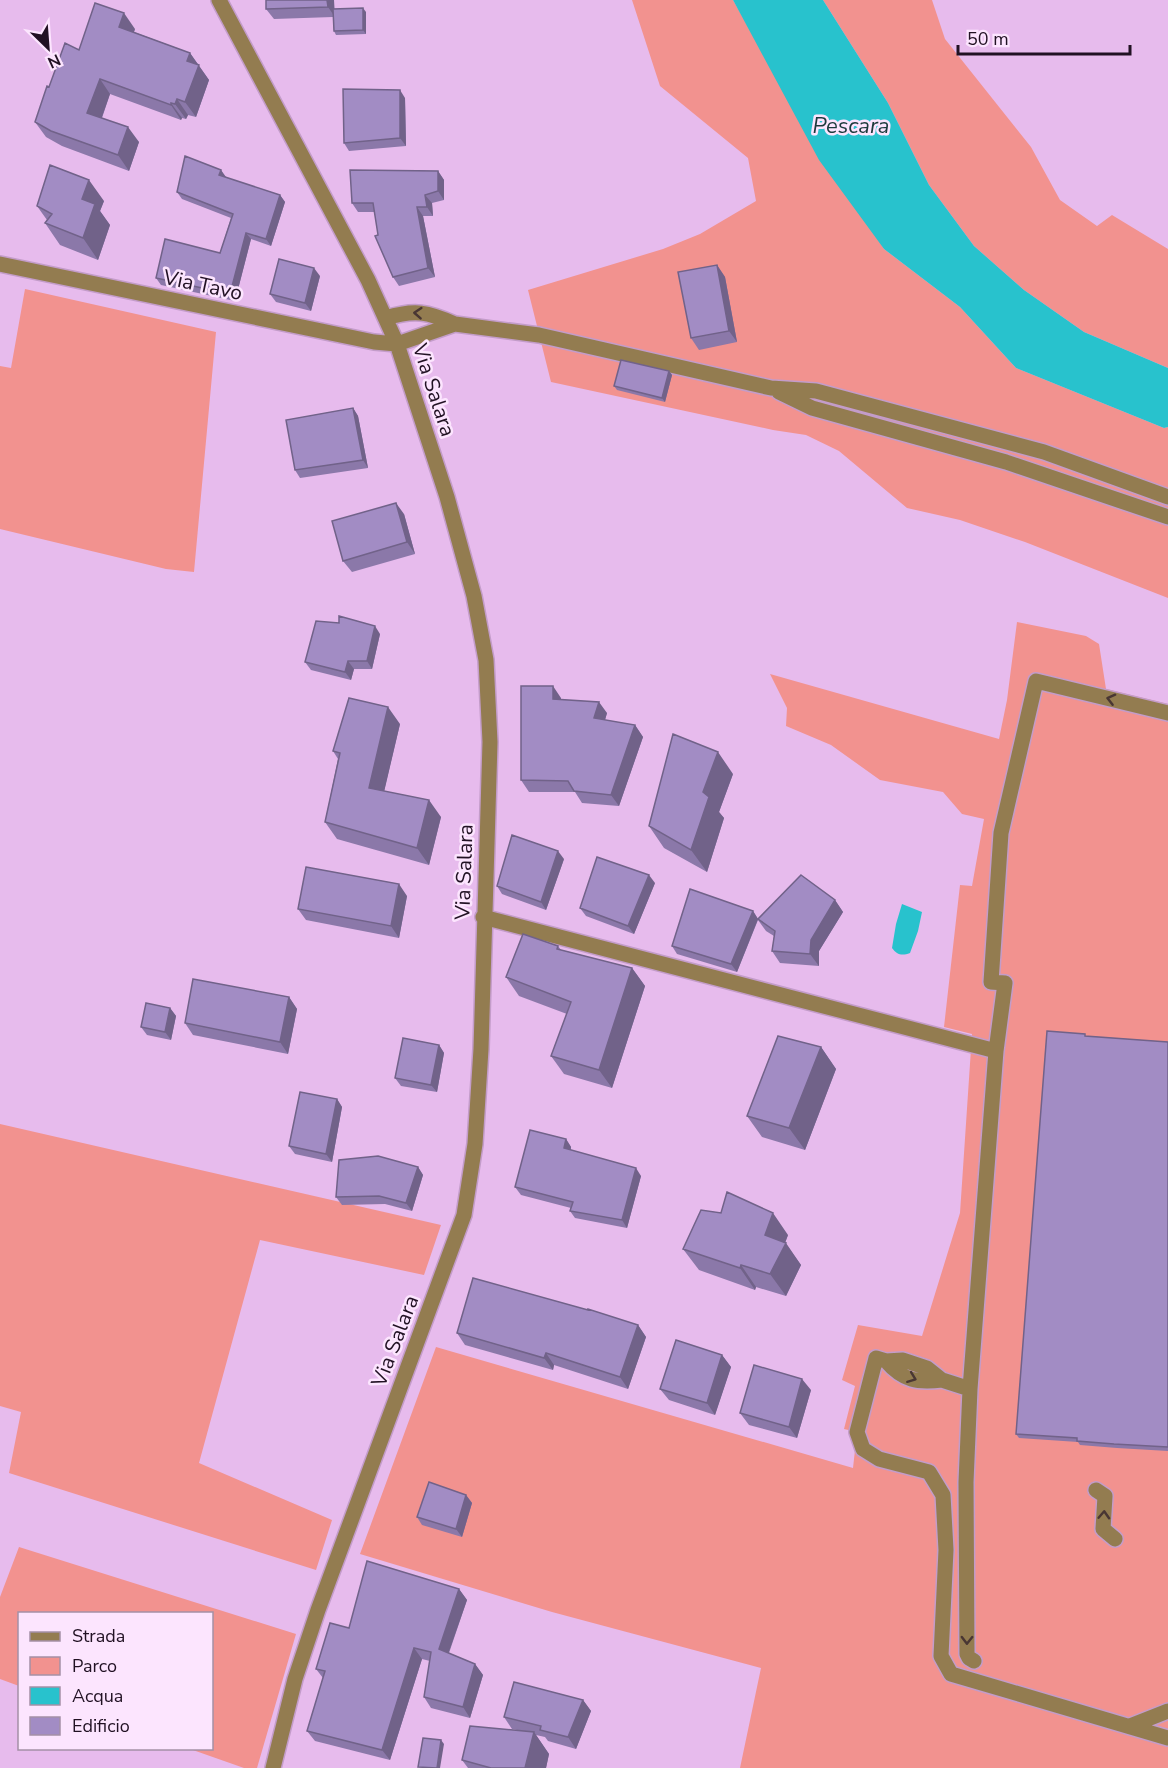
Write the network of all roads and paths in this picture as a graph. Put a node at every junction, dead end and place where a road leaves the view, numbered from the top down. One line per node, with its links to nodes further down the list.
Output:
1 (219, 0): 3 (street, Via Salara)
2 (0, 264): 5 (street, Via Tavo)
3 (386, 318): 4 (street, one-way to 3); 5 (street, Via Salara)
4 (455, 324): 5 (street); 6 (street)
5 (397, 344): 10 (street, Via Salara)
6 (771, 388): 7 (street); 8 (street)
7 (1168, 497)
8 (1168, 517)
9 (1168, 713): 11 (street, one-way to 11)
10 (483, 917): 11 (street); 19 (street, Via Salara)
11 (996, 1051): 12 (street)
12 (970, 1389): 15 (street, one-way to 15); 17 (street)
13 (1096, 1490): 14 (street, one-way to 13)
14 (1115, 1539)
15 (974, 1661)
16 (1168, 1711): 17 (street)
17 (1130, 1726): 18 (street)
18 (1168, 1738)
19 (273, 1768)

